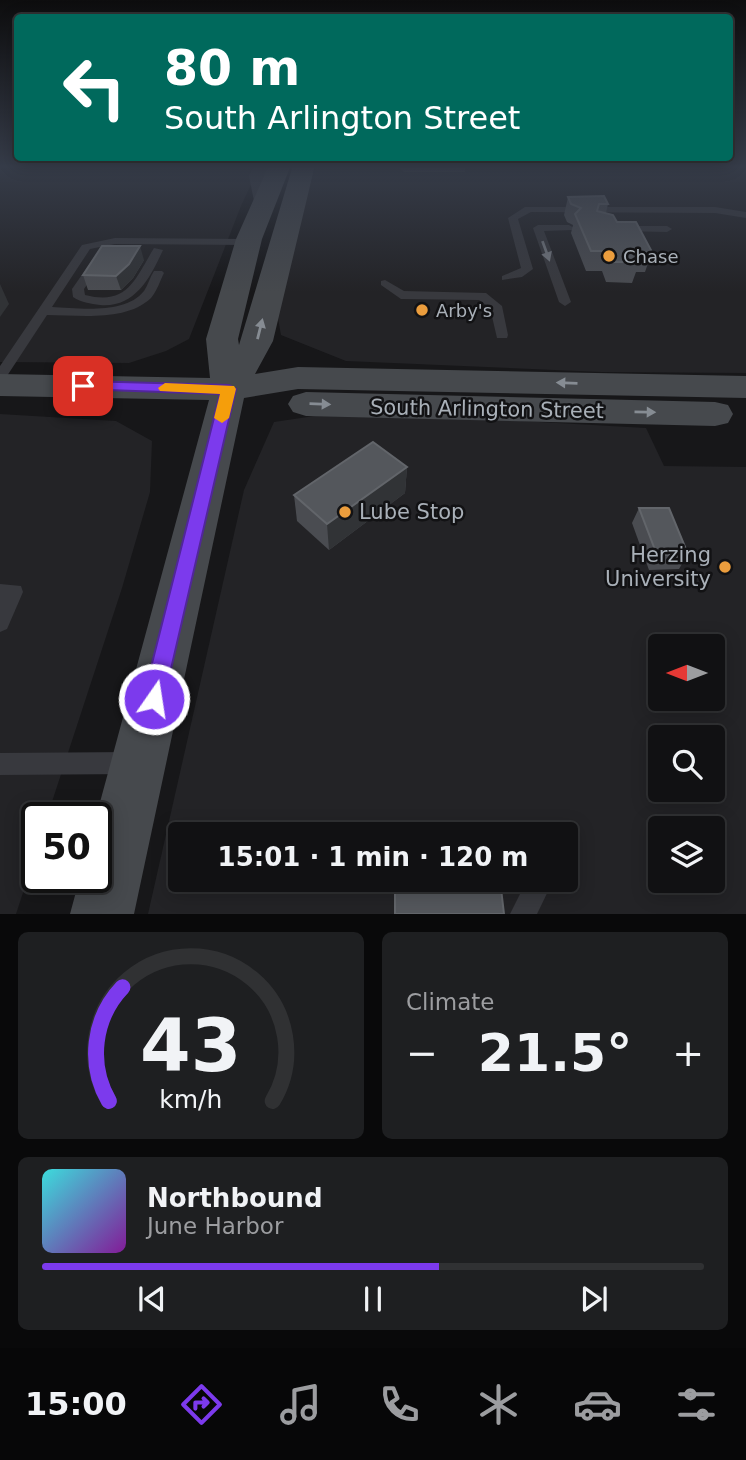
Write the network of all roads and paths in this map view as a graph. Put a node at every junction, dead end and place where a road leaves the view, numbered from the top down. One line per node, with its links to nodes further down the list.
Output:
1 (261, 208): 7 (main road)
2 (292, 208): 16 (main road, one-way to 2)
3 (746, 215): 9 (lane)
4 (569, 228): 11 (lane, one-way to 11)
5 (612, 228): 6 (lane)
6 (667, 229)
7 (248, 242): 8 (lane); 16 (main road)
8 (167, 247): 8 (lane); 12 (lane); 12 (lane)
9 (506, 278)
10 (385, 283): 13 (lane)
11 (565, 302)
12 (44, 311): 14 (lane)
13 (502, 335)
14 (2, 385): 16 (main road, South Arlington Street)
15 (746, 387): 16 (main road, South Arlington Street, one-way to 16)
16 (229, 389): 17 (main road, South Arlington Street, one-way to 17); 20 (main road)
17 (746, 414)
18 (0, 592): 19 (lane)
19 (0, 624)
20 (138, 763): 21 (lane); 23 (main road)
21 (0, 764)
22 (534, 892): 24 (lane)
23 (102, 914)
24 (523, 914)

